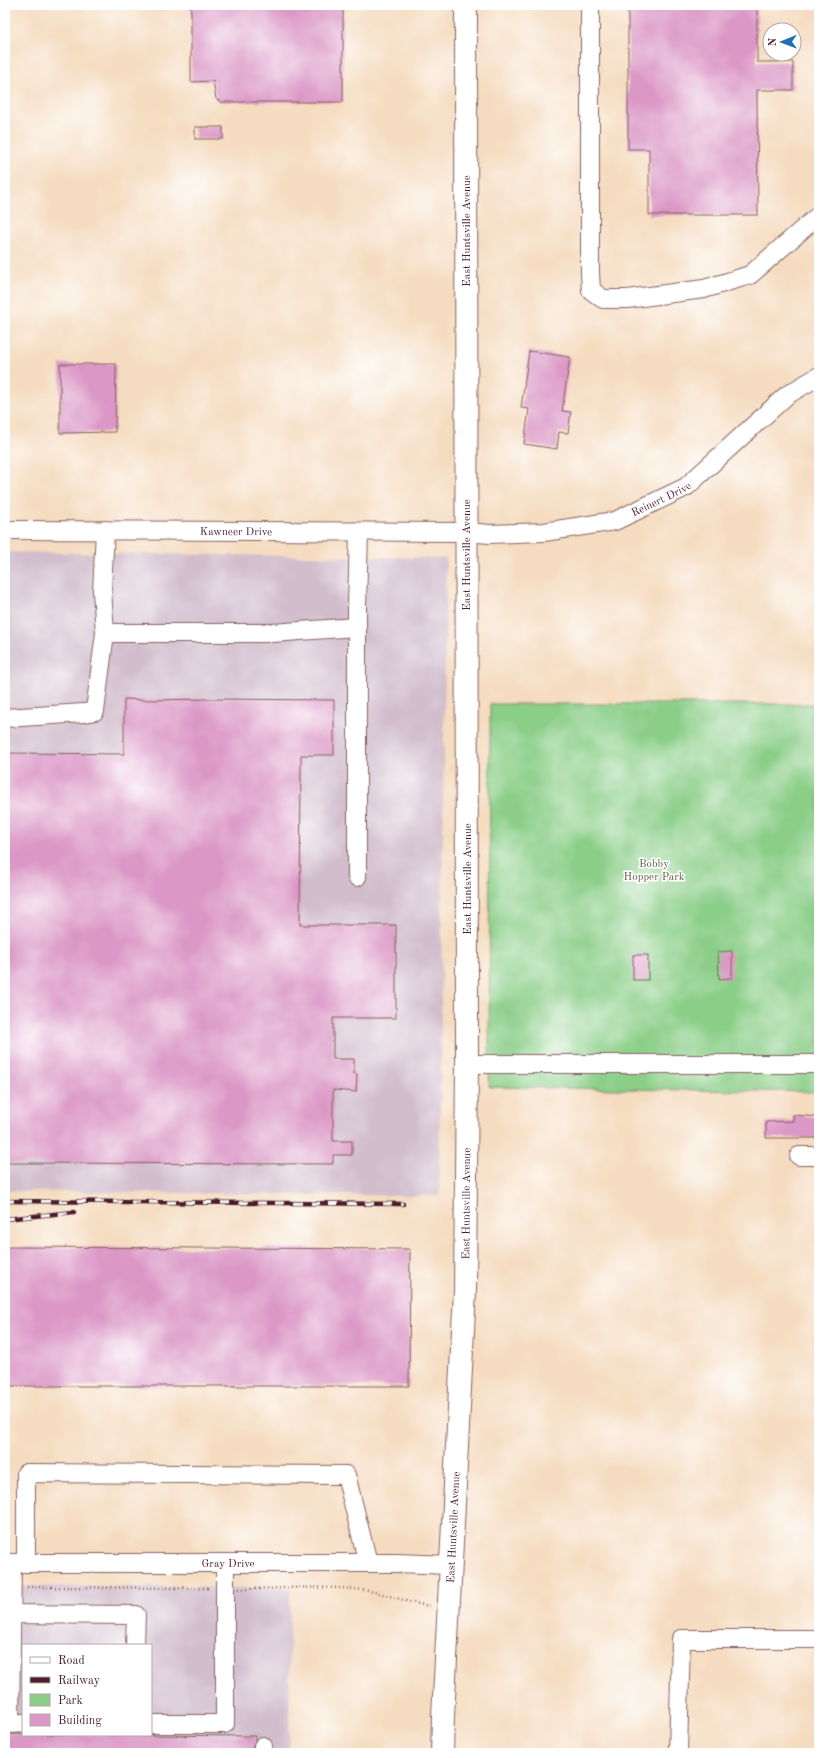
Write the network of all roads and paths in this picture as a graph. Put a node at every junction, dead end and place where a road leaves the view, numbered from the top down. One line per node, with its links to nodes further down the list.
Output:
1 (466, 5): 8 (main road, East Huntsville Avenue)
2 (590, 5): 3 (street)
3 (819, 215)
4 (819, 376): 8 (street, Reinert Drive)
5 (5, 530): 6 (street, Kawneer Drive)
6 (105, 530): 7 (street, Kawneer Drive); 10 (street)
7 (359, 532): 8 (street, Kawneer Drive); 9 (street)
8 (466, 532): 13 (main road, East Huntsville Avenue)
9 (356, 627): 10 (street); 12 (street)
10 (105, 633): 11 (street)
11 (5, 718)
12 (357, 877)
13 (467, 1064): 14 (street); 20 (main road, East Huntsville Avenue)
14 (819, 1064)
15 (799, 1156): 16 (street)
16 (819, 1156)
17 (225, 1563): 18 (street, Gray Drive); 19 (street, Gray Drive); 25 (street)
18 (368, 1563): 19 (street); 20 (street, Gray Drive)
19 (14, 1564): 21 (street)
20 (451, 1565): 26 (main road, East Huntsville Avenue)
21 (9, 1614): 23 (street); 24 (street)
22 (819, 1639): 27 (street)
23 (136, 1644)
24 (13, 1723)
25 (152, 1724)
26 (442, 1753)
27 (678, 1753)

